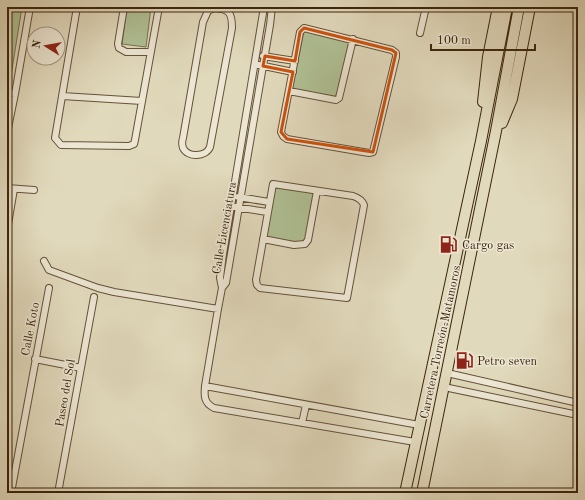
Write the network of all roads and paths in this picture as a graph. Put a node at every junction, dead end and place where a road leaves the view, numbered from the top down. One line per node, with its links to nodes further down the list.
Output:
1 (30, 7): 24 (street)
2 (77, 7): 25 (street)
3 (124, 7): 15 (street)
4 (159, 7): 15 (street)
5 (214, 7): 10 (street); 10 (street)
6 (264, 7): 16 (street, Calle Licenciatura)
7 (272, 7): 17 (street, Calle Licenciatura)
8 (426, 7): 13 (street)
9 (530, 7): 27 (highway)
10 (224, 8)
11 (504, 8): 55 (highway)
12 (519, 9): 27 (highway, Carretera Torreón-Matamoros)
13 (420, 33)
14 (354, 39): 18 (street); 22 (street); 22 (street)
15 (150, 52): 26 (street)
16 (257, 55): 17 (street); 19 (street, Calle Licenciatura)
17 (265, 56): 18 (street); 20 (street, Calle Licenciatura)
18 (295, 61): 21 (street)
19 (255, 65): 20 (street); 33 (street, Calle Licenciatura)
20 (263, 66): 21 (street); 34 (street, Calle Licenciatura)
21 (293, 72): 22 (street)
22 (289, 91)
23 (7, 93): 24 (street)
24 (15, 94): 28 (street)
25 (62, 96): 26 (street); 26 (street)
26 (142, 101)
27 (496, 131): 48 (highway, Carretera Torreón-Matamoros)
28 (7, 133)
29 (7, 188): 30 (street)
30 (14, 189): 31 (street); 39 (street)
31 (34, 190)
32 (317, 191): 35 (street); 40 (street); 40 (street)
33 (233, 196): 34 (street); 36 (street, Calle Licenciatura)
34 (241, 197): 35 (street); 37 (street, Calle Licenciatura)
35 (269, 202): 38 (street)
36 (231, 206): 37 (street); 43 (street, Calle Licenciatura)
37 (239, 208): 38 (street); 43 (street, Calle Licenciatura)
38 (267, 212): 40 (street)
39 (7, 230)
40 (263, 239)
41 (44, 261): 45 (street)
42 (49, 288): 46 (street, Calle Koto)
43 (222, 288): 45 (street)
44 (94, 297): 47 (street, Paseo del Sol)
45 (218, 308): 49 (street)
46 (35, 359): 47 (street); 57 (street, Calle Koto)
47 (81, 368): 58 (street, Paseo del Sol)
48 (447, 373): 50 (highway, Carretera Torreón-Matamoros); 51 (street)
49 (205, 386): 52 (street); 54 (street)
50 (444, 387): 53 (street); 60 (highway, Carretera Torreón-Matamoros)
51 (578, 403)
52 (306, 405): 54 (street); 55 (street)
53 (578, 415)
54 (302, 422): 56 (street)
55 (419, 425): 56 (highway)
56 (415, 442): 59 (highway)
57 (11, 493)
58 (58, 493)
59 (405, 493)
60 (422, 493)

